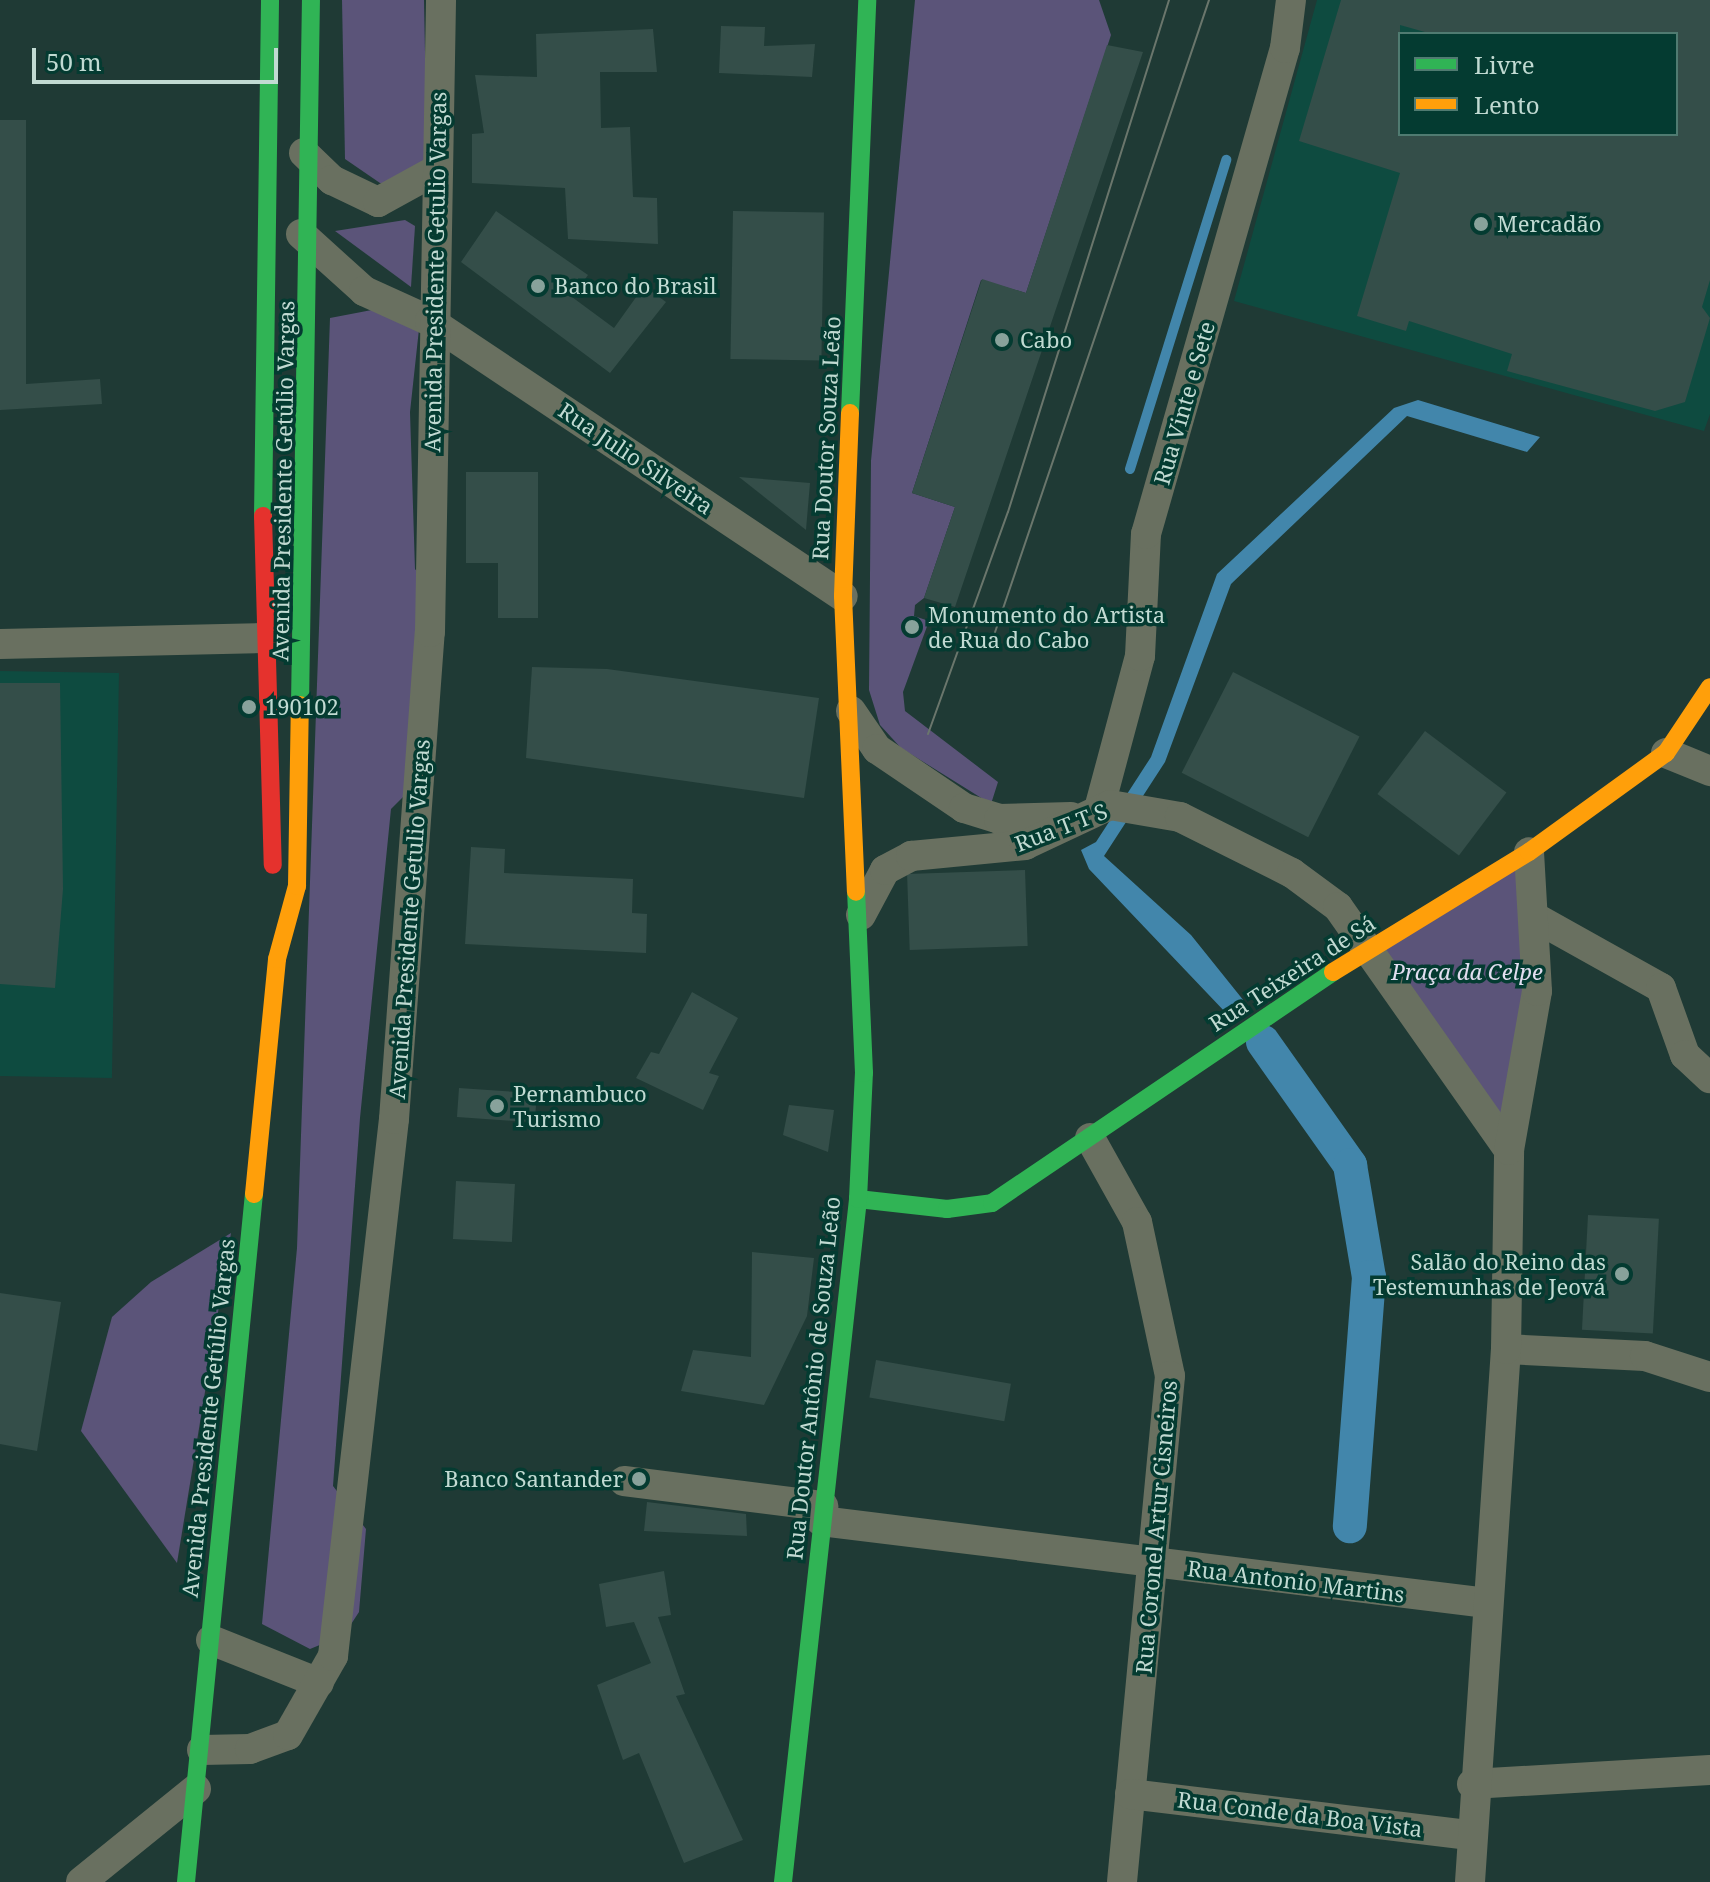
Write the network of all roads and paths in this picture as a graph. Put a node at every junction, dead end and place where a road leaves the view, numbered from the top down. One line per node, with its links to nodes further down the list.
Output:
1 (270, 0): 8 (street, Avenida Presidente Getúlio Vargas)
2 (311, 0): 6 (street, Avenida Presidente Getúlio Vargas)
3 (441, 0): 7 (street, Avenida Presidente Getulio Vargas)
4 (867, 0): 11 (street, Rua Doutor Souza Leão)
5 (1291, 0): 18 (street, Rua Vinte e Sete)
6 (304, 153): 7 (street); 9 (street, Avenida Presidente Getúlio Vargas)
7 (438, 169): 10 (street, Avenida Presidente Getulio Vargas)
8 (265, 181): 9 (street, Rua Julio Silveira); 12 (street, Avenida Presidente Getúlio Vargas)
9 (310, 246): 10 (street, Rua Julio Silveira); 24 (street, Avenida Presidente Getúlio Vargas)
10 (430, 321): 11 (street, Rua Julio Silveira); 36 (street, Avenida Presidente Getulio Vargas)
11 (843, 596): 15 (street, Rua Doutor Souza Leão)
12 (261, 638): 13 (street); 24 (street, Avenida Presidente Getúlio Vargas)
13 (0, 644)
14 (1710, 687): 16 (street, Rua Teixeira de Sá)
15 (845, 696): 18 (street); 20 (street, Rua Doutor Souza Leão)
16 (1666, 753): 17 (street); 19 (street, Rua Teixeira de Sá)
17 (1710, 771)
18 (1090, 812): 22 (street, Rua T T S); 23 (street, Rua T T S)
19 (1529, 852): 21 (street); 23 (street, Rua Teixeira de Sá)
20 (850, 879): 22 (street, Rua Doutor Antônio de Souza Leão)
21 (1536, 918): 25 (street); 27 (street)
22 (855, 941): 28 (street, Rua Doutor Antônio de Souza Leão)
23 (1366, 951): 26 (street, Rua Teixeira de Sá); 27 (street, Rua T T S)
24 (277, 959): 35 (street, Avenida Presidente Getúlio Vargas)
25 (1710, 1078)
26 (1090, 1138): 28 (street, Rua Teixeira de Sá); 33 (street, Rua Coronel Artur Cisneiros)
27 (1509, 1150): 29 (street)
28 (858, 1199): 32 (street, Rua Doutor Antônio de Souza Leão)
29 (1506, 1349): 30 (street); 34 (street)
30 (1710, 1377)
31 (624, 1481): 32 (street, Rua Antonio Martins)
32 (822, 1513): 33 (street, Rua Antonio Martins); 45 (street, Rua Doutor Antônio de Souza Leão)
33 (1156, 1565): 34 (street, Rua Antonio Martins); 41 (street, Rua Coronel Artur Cisneiros)
34 (1487, 1603): 39 (street)
35 (211, 1640): 36 (street); 37 (street, Avenida Presidente Getúlio Vargas)
36 (319, 1683): 37 (street, Avenida Presidente Getulio Vargas)
37 (202, 1750): 40 (street, Avenida Presidente Getúlio Vargas)
38 (1710, 1770): 39 (street)
39 (1472, 1784): 42 (street)
40 (196, 1789): 43 (street); 44 (street, Avenida Presidente Getúlio Vargas)
41 (1130, 1794): 42 (street, Rua Conde da Boa Vista); 46 (street, Rua Coronel Artur Cisneiros)
42 (1470, 1835): 47 (street)
43 (81, 1882)
44 (186, 1882)
45 (783, 1882)
46 (1122, 1882)
47 (1470, 1882)

